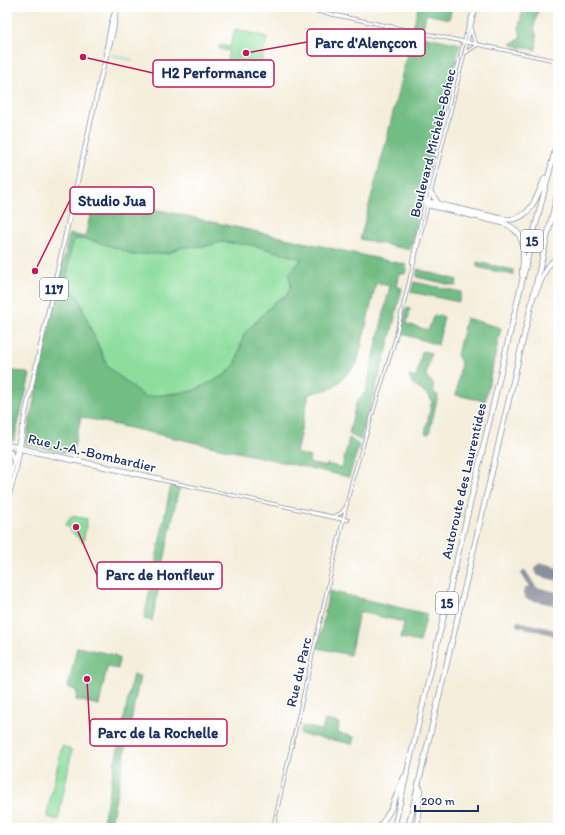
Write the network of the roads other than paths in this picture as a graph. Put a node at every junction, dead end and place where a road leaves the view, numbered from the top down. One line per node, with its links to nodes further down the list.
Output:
1 (296, 7): 6 (street)
2 (474, 7): 6 (street, Boulevard Michèle-Bohec)
3 (478, 7): 5 (street, Boulevard Michèle-Bohec)
4 (116, 8): 23 (main road, 117)
5 (471, 29): 6 (street, Boulevard Michèle-Bohec); 7 (street)
6 (466, 42): 7 (street); 8 (street, Boulevard Michèle-Bohec); 14 (street, Boulevard Michèle-Bohec)
7 (477, 45): 8 (street); 9 (street)
8 (465, 53): 13 (street, Boulevard Michèle-Bohec)
9 (558, 61)
10 (558, 139): 11 (highway, Autoroute des Laurentides / 15)
11 (550, 166): 15 (highway); 19 (highway, Autoroute des Laurentides / 15)
12 (558, 190): 20 (highway, Autoroute des Laurentides / 15)
13 (431, 193): 14 (street, Boulevard Michèle-Bohec); 15 (highway)
14 (427, 203): 15 (highway); 19 (highway); 27 (street, Boulevard Michèle-Bohec)
15 (438, 203)
16 (558, 211): 17 (highway)
17 (558, 228)
18 (558, 256): 20 (highway)
19 (520, 290): 31 (highway, Autoroute des Laurentides / 15)
20 (530, 306): 32 (highway, Autoroute des Laurentides / 15)
21 (7, 444): 23 (street)
22 (7, 448): 23 (street); 24 (main road)
23 (18, 448): 24 (main road, 117); 26 (main road, 117); 28 (street, Rue J.-A.-Bombardier)
24 (14, 461): 25 (main road, 117)
25 (7, 491)
26 (7, 500)
27 (347, 506): 29 (street); 30 (street, Boulevard Michèle-Bohec)
28 (304, 511): 29 (street, Rue J.-A.-Bombardier); 30 (street, Rue J.-A.-Bombardier)
29 (333, 516): 30 (street, Rue J.-A.-Bombardier)
30 (344, 520): 33 (street, Rue du Parc)
31 (410, 763): 34 (highway); 35 (highway, Autoroute des Laurentides / 15)
32 (420, 775): 36 (highway, Autoroute des Laurentides / 15); 37 (highway)
33 (273, 828)
34 (379, 828)
35 (394, 828)
36 (408, 828)
37 (417, 828)

